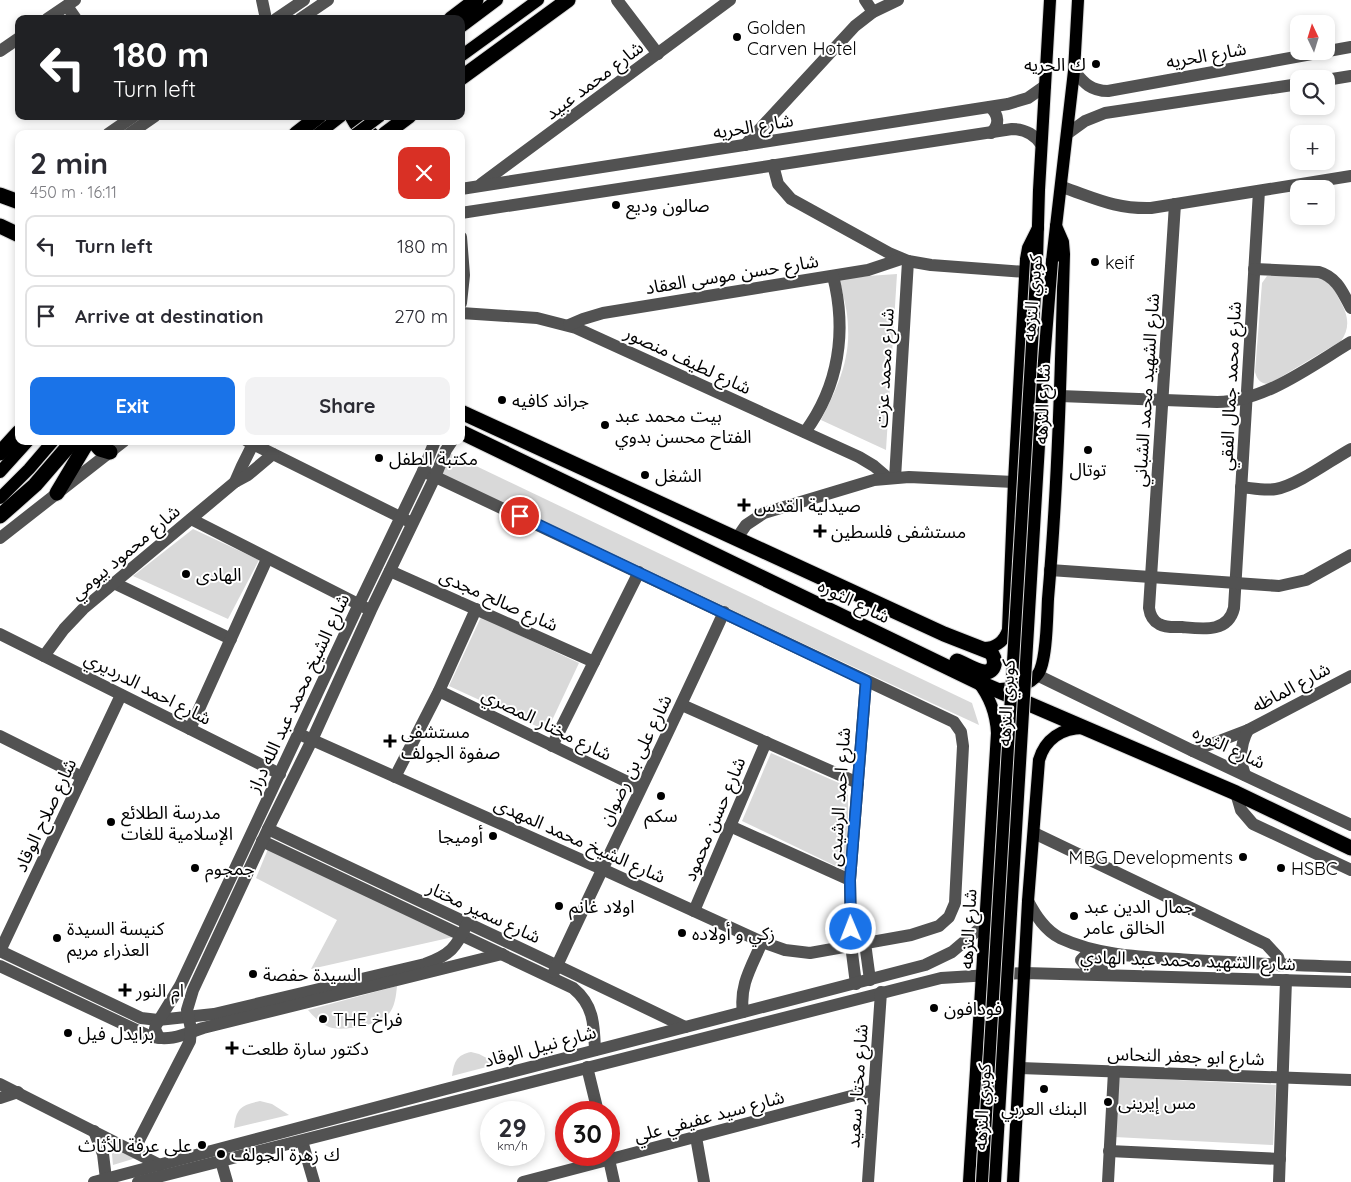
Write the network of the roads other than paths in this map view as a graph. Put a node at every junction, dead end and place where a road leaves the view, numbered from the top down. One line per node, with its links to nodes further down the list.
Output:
1 (262, 0): 18 (street)
2 (304, 0): 19 (street)
3 (328, 0): 20 (street)
4 (476, 0): 21 (highway)
5 (498, 0): 22 (main road)
6 (538, 0): 26 (main road)
7 (568, 0): 29 (highway)
8 (617, 0): 27 (street)
9 (730, 0): 27 (street, شارع محمد عبيد)
10 (865, 0): 15 (street)
11 (898, 0): 15 (street)
12 (1050, 0): 33 (main road, شارع النزهه)
13 (1078, 0): 28 (main road, شارع النزهه)
14 (71, 3): 16 (street); 17 (street)
15 (873, 12): 54 (street)
16 (54, 15)
17 (75, 15)
18 (265, 15)
19 (282, 15)
20 (306, 15)
21 (456, 15)
22 (465, 24)
23 (15, 41): 25 (street)
24 (1351, 47): 34 (street, شارع الحريه)
25 (0, 51)
26 (465, 53)
27 (658, 54): 57 (street, شارع محمد عبيد)
28 (1074, 71): 34 (street, شارع الحريه); 52 (main road, شارع النزهه)
29 (465, 75)
30 (1351, 76): 31 (street)
31 (1335, 79)
32 (1290, 85): 36 (street)
33 (1044, 86): 35 (street, شارع الحريه); 53 (main road, شارع النزهه)
34 (1118, 89): 36 (street)
35 (990, 107): 51 (street); 54 (street, شارع الحريه)
36 (1121, 110): 52 (street)
37 (128, 120): 44 (street)
38 (147, 120): 45 (street)
39 (314, 120): 46 (highway)
40 (336, 120): 47 (main road)
41 (355, 120): 49 (highway)
42 (375, 120): 48 (main road, bridge)
43 (404, 120): 50 (highway)
44 (114, 130)
45 (134, 130)
46 (301, 130)
47 (323, 130)
48 (361, 130)
49 (366, 130)
50 (390, 130)
51 (992, 133): 53 (street); 55 (street)
52 (1067, 134): 58 (main road, شارع النزهه)
53 (1041, 144): 65 (main road, شارع النزهه)
54 (745, 145): 57 (street, شارع الحريه)
55 (773, 165): 62 (street); 67 (street)
56 (1351, 176): 60 (street)
57 (477, 186): 59 (street, شارع الحريه)
58 (1062, 187): 61 (street); 64 (main road, شارع النزهه)
59 (465, 188)
60 (1259, 190): 61 (street); 68 (street, شارع محمد جمال الفقي)
61 (1175, 204): 77 (street, شارع الشهيد محمد الشباني)
62 (465, 212)
63 (0, 226): 66 (highway)
64 (1056, 226): 75 (main road, شارع النزهه); 228 (main road, كوبري النزهه, bridge)
65 (1038, 228): 69 (main road, شارع النزهه); 227 (main road, كوبري النزهه, bridge)
66 (15, 233)
67 (905, 260): 69 (street); 70 (street, شارع حسن موسى العقاد); 98 (street, شارع محمد عزت)
68 (1254, 268): 71 (street); 76 (street, شارع محمد جمال الفقي)
69 (1026, 272): 100 (main road, شارع النزهه)
70 (833, 276): 73 (street, شارع حسن موسى العقاد); 79 (street)
71 (1351, 308)
72 (465, 312): 73 (street, شارع لطيف منصور)
73 (569, 326): 79 (street, شارع لطيف منصور)
74 (1351, 342): 76 (street)
75 (1060, 396): 77 (street); 114 (main road, شارع النزهه)
76 (1246, 399): 77 (street); 101 (street, شارع محمد جمال الفقي)
77 (1163, 400): 115 (street, شارع الشهيد محمد الشباني)
78 (465, 414): 108 (highway, شارع الثوره)
79 (805, 432): 98 (street, شارع لطيف منصور)
80 (465, 434): 124 (highway, شارع الثوره)
81 (15, 436): 94 (highway)
82 (24, 445): 96 (main road)
83 (50, 445): 103 (main road)
84 (70, 445): 104 (highway)
85 (86, 445): 102 (highway)
86 (96, 445): 93 (highway)
87 (119, 445): 93 (street)
88 (249, 445): 99 (street, شارع محمود بيومي)
89 (254, 445): 95 (street)
90 (434, 445): 97 (street, شارع الشيخ محمد عبد الله دراز)
91 (449, 445): 97 (street, شارع الشيخ محمد عبد الله دراز)
92 (1351, 449): 101 (street)
93 (110, 452): 102 (street)
94 (0, 453)
95 (273, 454): 99 (street, شارع محمود بيومي); 106 (street)
96 (0, 472)
97 (429, 474): 106 (street, شارع الشيخ محمد عبد الله دراز); 112 (street, شارع الشيخ محمد المهدى)
98 (892, 478): 100 (street); 108 (street)
99 (235, 482): 105 (street, شارع محمود بيومي)
100 (1014, 482): 113 (main road, شارع النزهه)
101 (1241, 487): 117 (street, شارع محمد جمال الفقي)
102 (57, 493): 107 (street)
103 (0, 498)
104 (0, 516)
105 (191, 519): 110 (street); 116 (street, شارع محمود بيومي)
106 (407, 520): 111 (street, شارع الشيخ محمد عبد الله دراز); 118 (street, شارع الشيخ محمد عبد الله دراز)
107 (0, 538)
108 (737, 538): 123 (highway, شارع الثوره)
109 (1351, 555): 117 (street)
110 (267, 559): 118 (street); 122 (street)
111 (390, 571): 118 (street, شارع الشيخ محمد عبد الله دراز); 119 (street, شارع صالح مجدى)
112 (639, 572): 120 (street, شارع الشيخ محمد المهدى); 126 (street)
113 (1010, 574): 114 (main road); 123 (main road, شارع النزهه)
114 (1050, 574): 115 (street); 127 (main road, شارع النزهه)
115 (1151, 578): 117 (street); 117 (street, شارع الشهيد محمد الشباني)
116 (114, 583): 122 (street); 125 (street, شارع محمود بيومي)
117 (1236, 583)
118 (365, 607): 138 (street, شارع الشيخ محمد عبد الله دراز); 140 (street, شارع الشيخ محمد عبد الله دراز)
119 (476, 609): 126 (street, شارع صالح مجدى); 132 (street)
120 (724, 612): 129 (street, شارع الشيخ محمد المهدى); 134 (street, شارع على بن رضوان)
121 (0, 634): 125 (street, شارع احمد الدرديري)
122 (231, 639): 136 (street)
123 (981, 648): 124 (highway)
124 (920, 654): 130 (highway, شارع الثوره)
125 (44, 656): 133 (street, شارع احمد الدرديري)
126 (594, 662): 142 (street)
127 (1038, 675): 131 (main road); 143 (street, شارع الثوره)
128 (1351, 676): 137 (street, شارع الماظه)
129 (866, 681): 148 (street, شارع احمد الرشيدى); 167 (street, شارع الشيخ محمد المهدى)
130 (978, 682): 131 (highway, شارع الثوره); 151 (main road, شارع النزهه)
131 (996, 690): 135 (highway, شارع الثوره)
132 (439, 691): 142 (street, شارع مختار المصري); 147 (street)
133 (121, 695): 136 (street, شارع احمد الدرديري); 146 (street, شارع صلاح الوقاد)
134 (682, 705): 141 (street); 149 (street, شارع على بن رضوان)
135 (1083, 728): 150 (highway, شارع الثوره); 152 (main road)
136 (190, 729): 144 (street, شارع احمد الدرديري)
137 (1248, 730): 143 (street, شارع الماظه); 145 (street, شارع الماظه)
138 (299, 734): 140 (street, شارع الشيخ محمد المهدى); 144 (street, شارع الشيخ محمد عبد الله دراز)
139 (0, 736): 146 (street)
140 (312, 740): 147 (street, شارع الشيخ محمد المهدى); 155 (street, شارع الشيخ محمد عبد الله دراز)
141 (766, 742): 148 (street); 154 (street, شارع حسن محمود)
142 (552, 746): 149 (street, شارع مختار المصري)
143 (1192, 751): 145 (street, شارع الثوره)
144 (280, 774): 190 (street, شارع الشيخ محمد عبد الله دراز)
145 (1245, 775): 153 (street, شارع الثوره)
146 (82, 777): 169 (street, شارع صلاح الوقاد)
147 (395, 777): 159 (street, شارع الشيخ محمد المهدى)
148 (858, 783): 161 (street, شارع احمد الرشيدى)
149 (640, 788): 159 (street, شارع على بن رضوان)
150 (1236, 793): 158 (highway, شارع الثوره); 160 (street)
151 (992, 811): 152 (main road); 164 (main road, شارع النزهه)
152 (1035, 816): 156 (main road)
153 (1351, 825)
154 (730, 826): 161 (street); 163 (street, شارع حسن محمود)
155 (268, 829): 157 (street, شارع الشيخ محمد عبد الله دراز); 165 (street, شارع سمير مختار)
156 (1034, 833): 162 (main road); 175 (street)
157 (262, 841): 165 (street, شارع سمير مختار); 189 (street, شارع الشيخ محمد عبد الله دراز)
158 (1351, 848)
159 (602, 869): 163 (street, شارع الشيخ محمد المهدى); 173 (street, شارع على بن رضوان)
160 (1351, 870)
161 (850, 880): 168 (street, شارع احمد الرشيدى)
162 (1028, 902): 170 (street, شارع الشهيد محمد عبد الهادي); 178 (main road)
163 (694, 911): 166 (street, شارع الشيخ محمد المهدى)
164 (985, 924): 172 (street, شارع نبيل الوقاد); 179 (main road, شارع النزهه)
165 (464, 930): 171 (street, شارع سمير مختار); 173 (street, شارع سمير مختار); 177 (street)
166 (762, 942): 168 (street, شارع الشيخ محمد المهدى); 188 (street)
167 (865, 943): 168 (street, شارع الشيخ محمد المهدى); 183 (street)
168 (851, 945): 186 (street, شارع احمد الرشيدى)
169 (0, 951): 190 (street)
170 (1109, 952): 175 (street, شارع الشهيد محمد عبد الهادي); 180 (street)
171 (502, 954): 177 (street); 181 (street, شارع سمير مختار)
172 (936, 961): 182 (street); 183 (street, شارع نبيل الوقاد)
173 (558, 965): 181 (street, شارع على بن رضوان); 191 (street, شارع سمير مختار)
174 (0, 966): 193 (street)
175 (1281, 966): 176 (street, شارع الشهيد محمد عبد الهادي)
176 (1351, 967)
177 (426, 968): 189 (street); 192 (street)
178 (1024, 972): 179 (street, شارع نبيل الوقاد); 180 (street, شارع الشهيد محمد عبد الهادي); 196 (main road)
179 (982, 974): 182 (street, شارع نبيل الوقاد); 226 (main road, شارع النزهه)
180 (1107, 975): 184 (street, شارع الشهيد محمد عبد الهادي)
181 (551, 978): 194 (street, شارع سمير مختار)
182 (941, 978): 187 (street, شارع نبيل الوقاد)
183 (870, 980): 186 (street, شارع نبيل الوقاد)
184 (1286, 980): 185 (street, شارع الشهيد محمد عبد الهادي); 198 (street)
185 (1351, 982)
186 (856, 984): 188 (street, شارع نبيل الوقاد)
187 (881, 992): 195 (street, شارع نبيل الوقاد); 201 (street, شارع مختار سعيد)
188 (744, 1012): 191 (street, شارع نبيل الوقاد)
189 (188, 1016): 190 (street); 192 (street, شارع الشيخ محمد عبد الله دراز)
190 (158, 1020): 193 (street)
191 (684, 1027): 194 (street, شارع نبيل الوقاد)
192 (191, 1032): 193 (street); 210 (street)
193 (159, 1038)
194 (595, 1050): 205 (street, شارع نبيل الوقاد)
195 (587, 1067): 204 (street); 206 (street, شارع نبيل الوقاد)
196 (1020, 1068): 197 (street, شارع ابو جعفر النحاس); 229 (main road)
197 (1114, 1071): 198 (street, شارع ابو جعفر النحاس); 211 (street)
198 (1283, 1078): 199 (street, شارع ابو جعفر النحاس); 213 (street)
199 (1351, 1080)
200 (0, 1084): 202 (street)
201 (874, 1090): 208 (street, شارع سيد عفيفي علي); 225 (street, شارع مختار سعيد)
202 (18, 1092): 203 (street); 207 (street)
203 (0, 1098)
204 (595, 1101)
205 (384, 1105): 206 (street); 215 (street, شارع نبيل الوقاد)
206 (387, 1118): 209 (street, شارع نبيل الوقاد)
207 (94, 1131): 210 (street); 218 (street)
208 (696, 1137): 212 (street, شارع سيد عفيفي علي); 224 (street)
209 (302, 1141): 214 (street, شارع نبيل الوقاد); 221 (street)
210 (134, 1150): 215 (street)
211 (1109, 1151): 213 (street); 230 (street)
212 (620, 1154)
213 (1280, 1159): 231 (street)
214 (221, 1161): 219 (street, شارع نبيل الوقاد); 220 (street)
215 (160, 1165): 218 (street, شارع نبيل الوقاد)
216 (577, 1166): 222 (street, شارع سيد عفيفي علي)
217 (610, 1166): 223 (street)
218 (100, 1180)
219 (138, 1182)
220 (227, 1182)
221 (314, 1182)
222 (523, 1182)
223 (614, 1182)
224 (704, 1182)
225 (868, 1182)
226 (969, 1182)
227 (982, 1182)
228 (995, 1182)
229 (1013, 1182)
230 (1108, 1182)
231 (1279, 1182)

